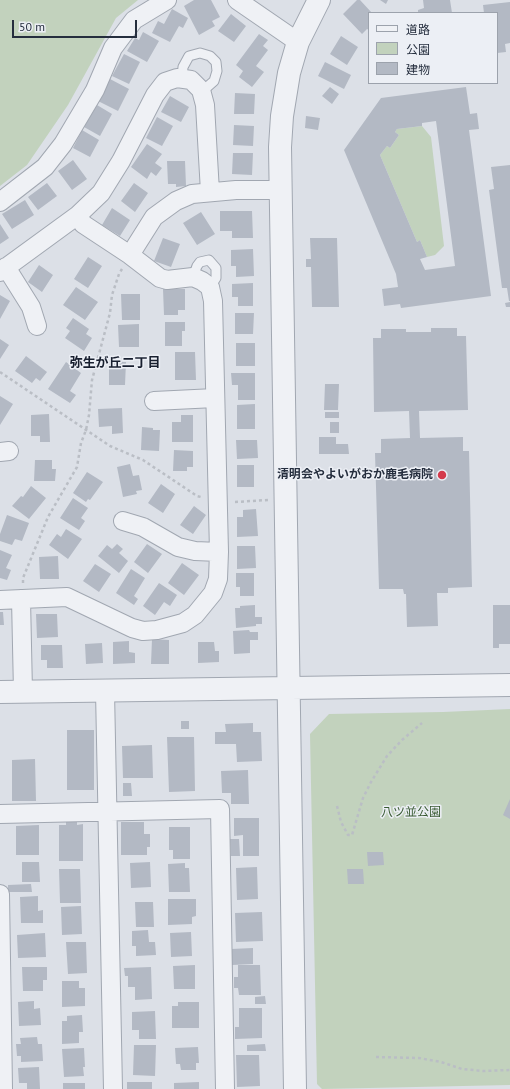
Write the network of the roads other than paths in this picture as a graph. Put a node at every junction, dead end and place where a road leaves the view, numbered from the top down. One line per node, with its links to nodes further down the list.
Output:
1 (167, 0): 9 (street)
2 (237, 0): 4 (street)
3 (319, 0): 4 (street)
4 (298, 42): 7 (street)
5 (182, 78): 6 (street); 6 (lane); 10 (street)
6 (201, 90): 8 (street)
7 (281, 190): 8 (street); 21 (street)
8 (210, 192): 11 (street)
9 (0, 202)
10 (78, 215): 11 (street); 12 (street)
11 (130, 255): 14 (street)
12 (3, 269): 13 (street)
13 (37, 326)
14 (215, 398): 15 (street); 17 (street)
15 (154, 401)
16 (123, 521): 17 (street)
17 (219, 552): 18 (street)
18 (21, 599): 19 (street); 24 (street)
19 (0, 600)
20 (510, 685): 21 (street)
21 (289, 688): 22 (street); 31 (street)
22 (105, 691): 24 (street); 25 (street)
23 (0, 692): 24 (street)
24 (23, 692)
25 (108, 813): 26 (street); 29 (street); 30 (street)
26 (0, 814)
27 (0, 894): 28 (street)
28 (3, 1089)
29 (114, 1089)
30 (225, 1089)
31 (294, 1089)

